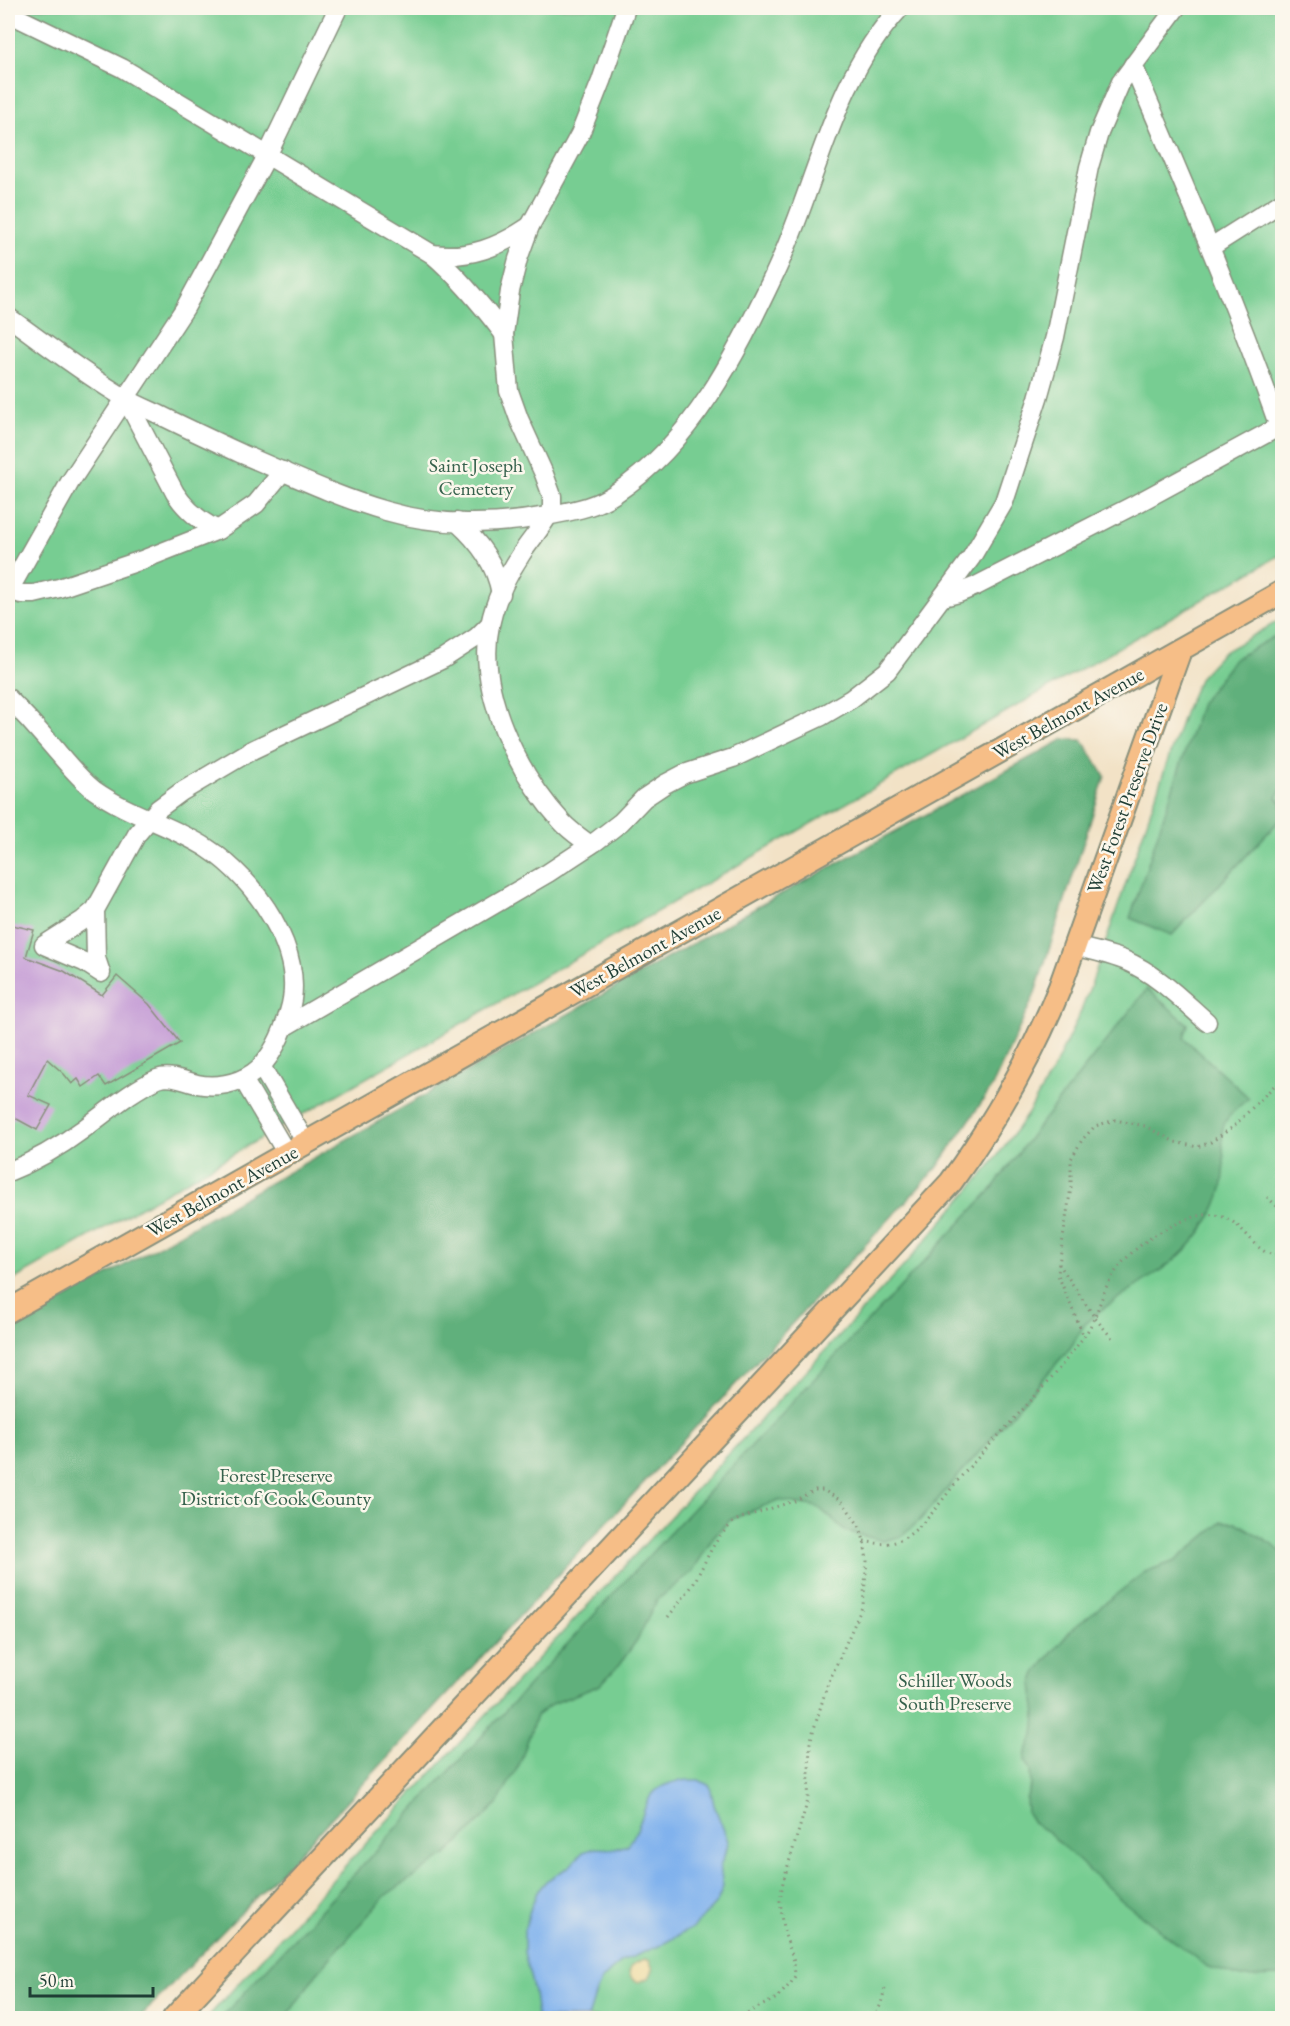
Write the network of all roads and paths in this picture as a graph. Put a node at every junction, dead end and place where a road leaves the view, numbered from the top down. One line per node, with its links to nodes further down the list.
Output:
1 (338, 8): 7 (lane)
2 (626, 8): 9 (lane)
3 (900, 8): 17 (lane)
4 (1176, 8): 6 (lane)
5 (8, 12): 7 (lane)
6 (1133, 65): 10 (lane); 23 (lane)
7 (267, 156): 11 (lane); 14 (lane)
8 (1282, 202): 10 (lane)
9 (530, 226): 11 (lane); 13 (lane)
10 (1211, 247): 15 (lane)
11 (432, 254): 13 (lane)
12 (8, 317): 14 (lane)
13 (504, 334): 17 (lane)
14 (126, 399): 16 (lane); 19 (lane); 20 (lane)
15 (1281, 426): 23 (lane)
16 (283, 471): 18 (lane); 19 (lane)
17 (549, 516): 18 (lane); 22 (lane)
18 (457, 522): 22 (lane)
19 (218, 530): 20 (lane)
20 (8, 591)
21 (1282, 592): 25 (main road, West Belmont Avenue)
22 (501, 594): 24 (lane)
23 (943, 597): 28 (lane)
24 (490, 624): 27 (lane); 28 (lane)
25 (1180, 650): 30 (main road, West Forest Preserve Drive); 36 (main road, West Belmont Avenue)
26 (8, 698): 27 (lane)
27 (148, 819): 29 (lane); 32 (lane)
28 (590, 845): 32 (lane)
29 (95, 910)
30 (1074, 946): 31 (lane); 51 (main road, West Forest Preserve Drive)
31 (1207, 1022)
32 (284, 1027): 33 (lane)
33 (261, 1066): 34 (lane); 36 (lane)
34 (243, 1079): 36 (lane); 37 (lane)
35 (1274, 1086): 41 (path)
36 (297, 1149): 42 (main road, West Belmont Avenue)
37 (8, 1172)
38 (1267, 1197): 39 (path)
39 (1282, 1211)
40 (1282, 1254): 43 (path)
41 (1059, 1264): 43 (path); 44 (path)
42 (8, 1311)
43 (1095, 1318): 44 (path); 45 (path)
44 (1084, 1337): 48 (path)
45 (1112, 1338)
46 (1282, 1383): 47 (path)
47 (1282, 1408)
48 (864, 1541): 49 (path); 52 (path)
49 (668, 1617)
50 (885, 1988): 53 (path)
51 (174, 2019)
52 (737, 2019)
53 (873, 2019)

